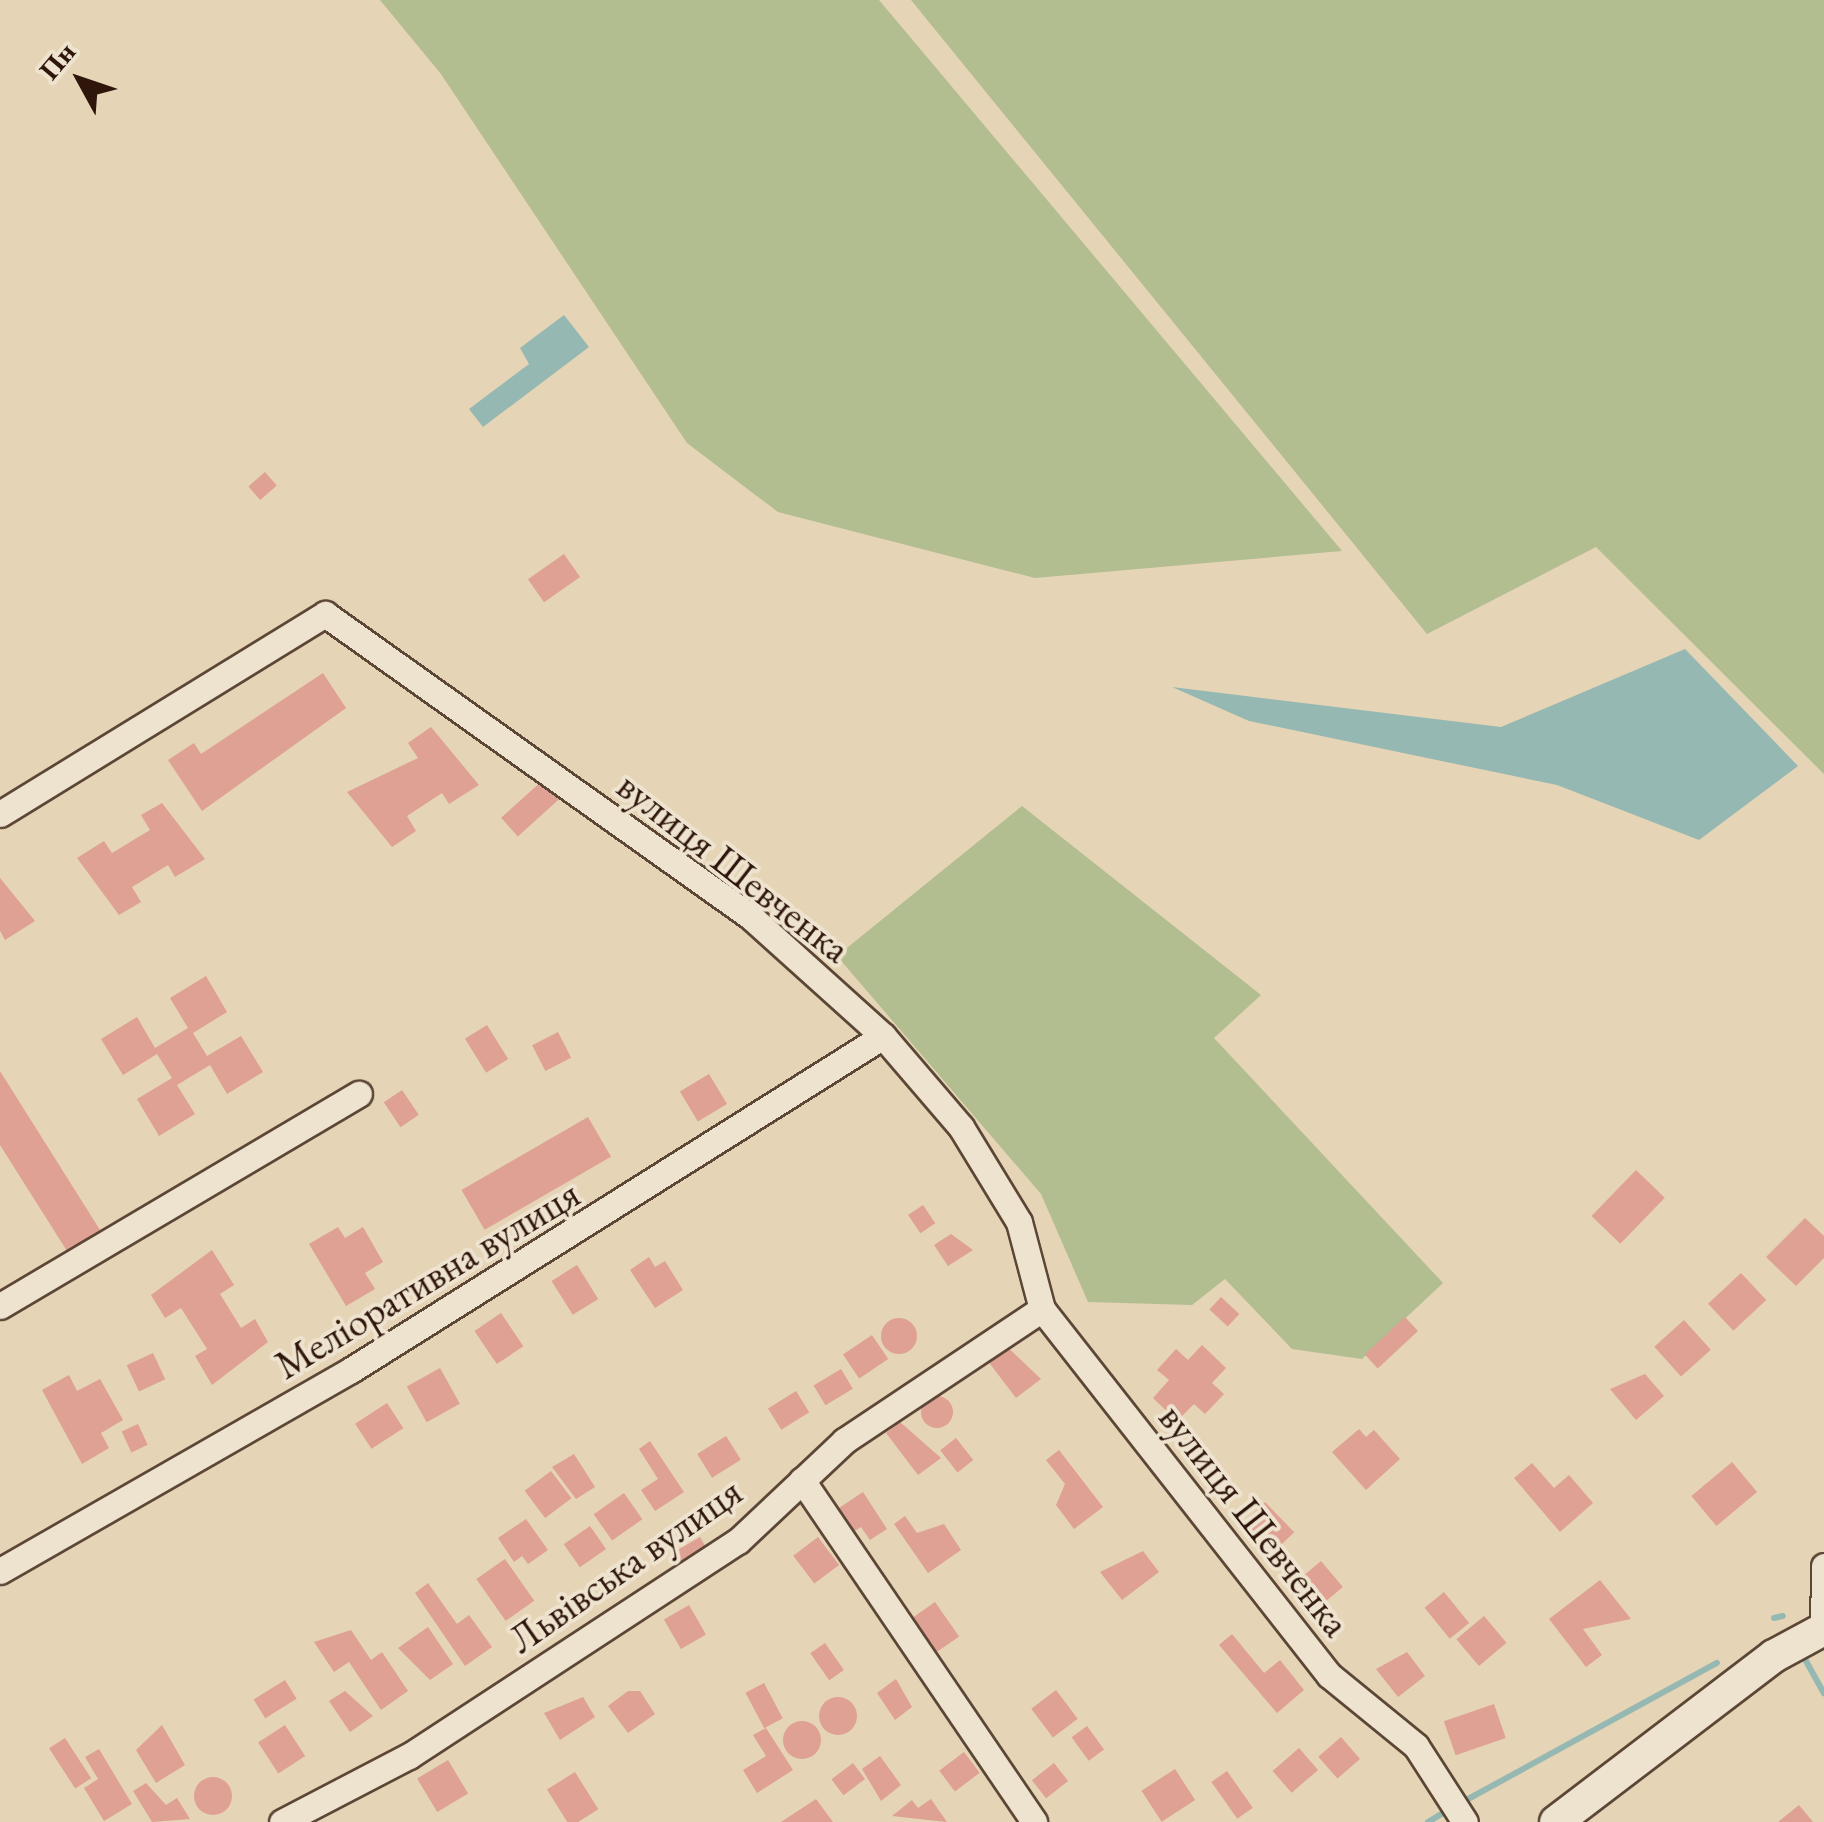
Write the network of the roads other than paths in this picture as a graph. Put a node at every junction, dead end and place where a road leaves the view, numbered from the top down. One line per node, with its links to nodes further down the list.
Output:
1 (0, 814): 2 (street, вулиця Шевченка)
2 (883, 1036): 5 (street, вулиця Шевченка); 8 (street, Меліоративна вулиця)
3 (360, 1094): 4 (street)
4 (0, 1306)
5 (1042, 1309): 6 (street, Львівська вулиця); 12 (street, вулиця Шевченка)
6 (802, 1480): 10 (street, Львівська вулиця); 11 (street)
7 (1824, 1566): 9 (street)
8 (0, 1571)
9 (1824, 1629): 13 (street)
10 (282, 1822)
11 (1034, 1822)
12 (1465, 1822)
13 (1556, 1822)

